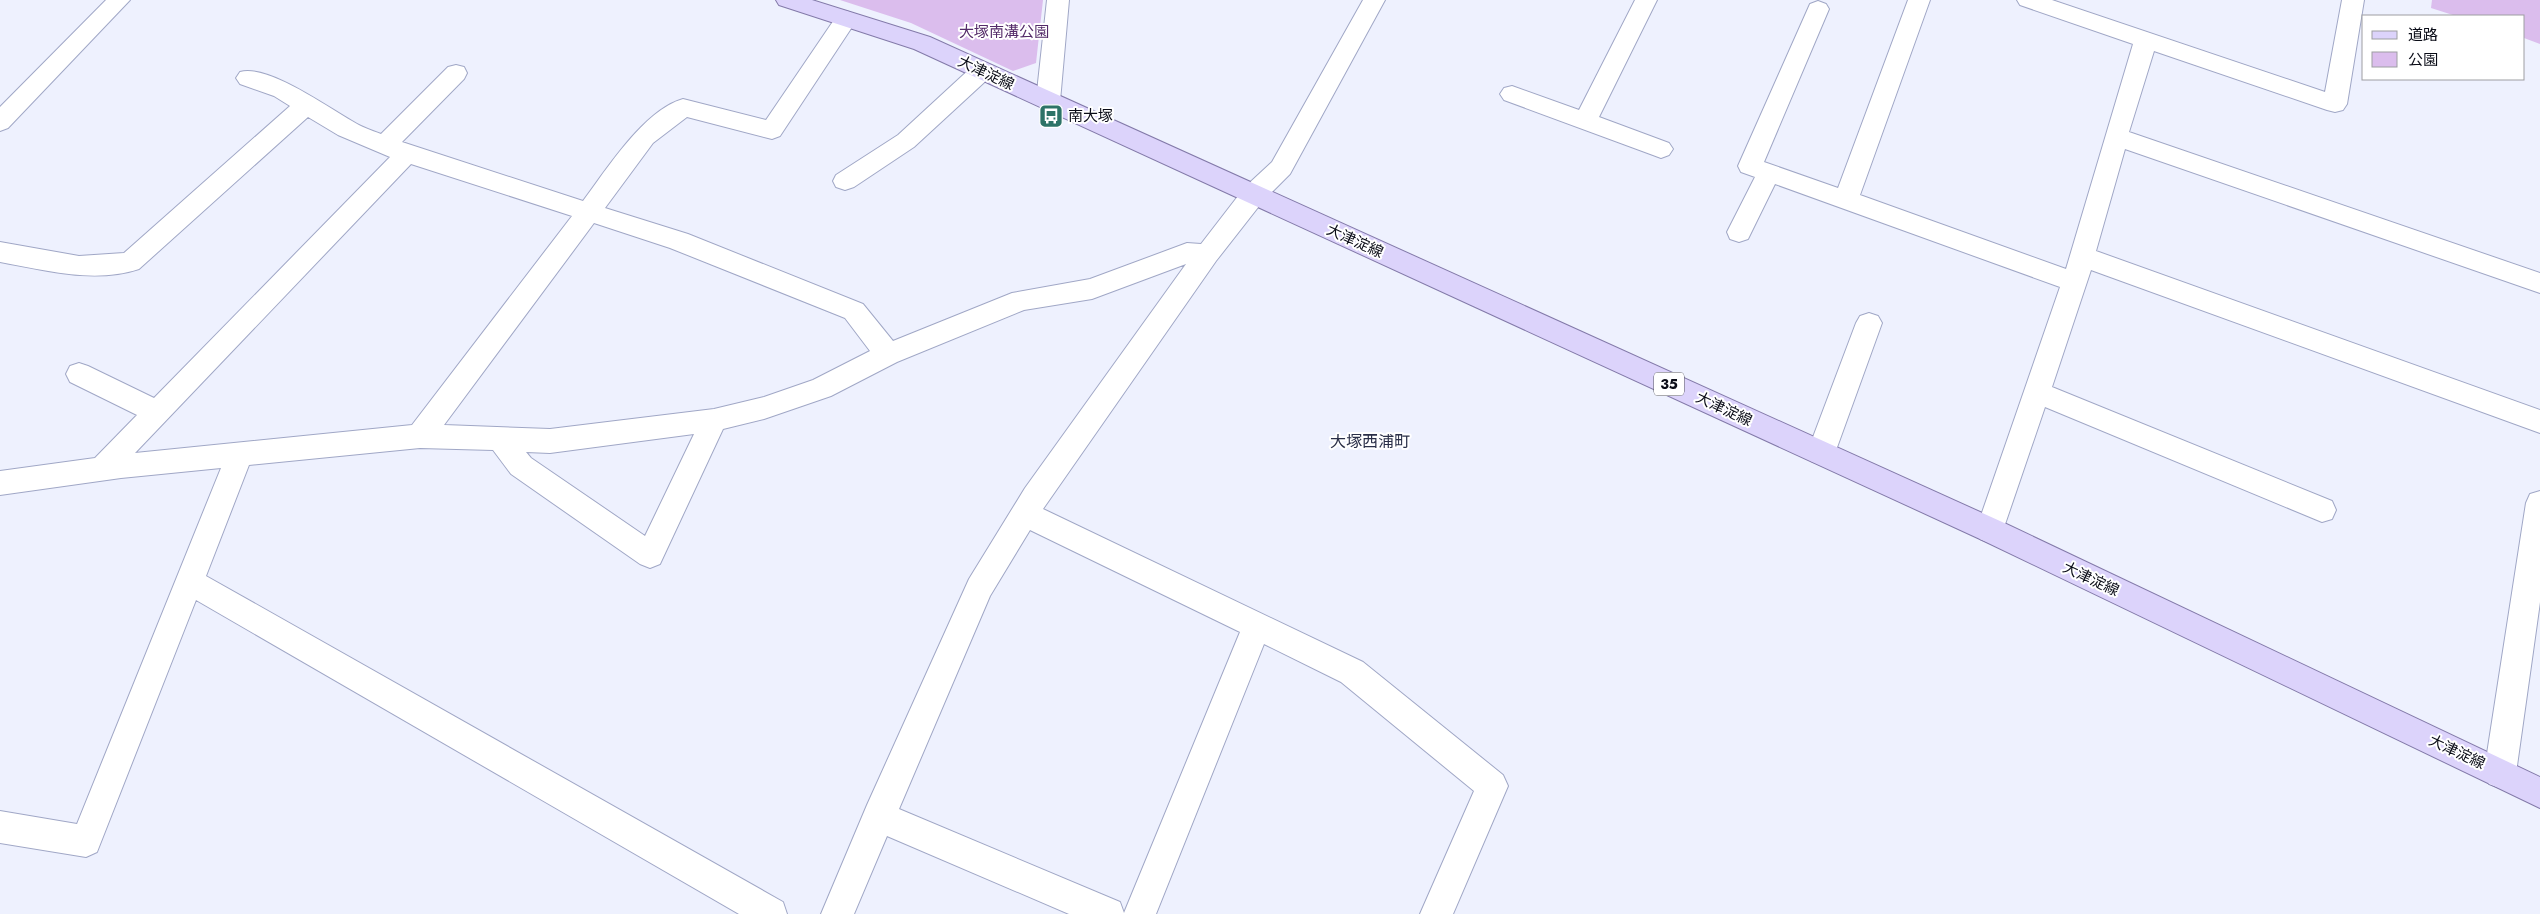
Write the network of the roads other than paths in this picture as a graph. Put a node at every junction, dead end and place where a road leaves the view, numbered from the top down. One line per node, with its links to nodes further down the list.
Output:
1 (119, 0): 19 (street)
2 (787, 0): 10 (main road, 大津淀線 / 35)
3 (1058, 0): 16 (street)
4 (1374, 0): 25 (street)
5 (1646, 0): 18 (street)
6 (1919, 0): 26 (street)
7 (2028, 0): 11 (street)
8 (2353, 0): 11 (street)
9 (1818, 9): 23 (street)
10 (846, 19): 12 (main road, 大津淀線 / 35); 27 (street)
11 (2146, 40): 20 (street)
12 (982, 71): 16 (main road, 大津淀線 / 35); 24 (street)
13 (456, 73): 21 (street)
14 (248, 78): 17 (street)
15 (1512, 94): 18 (street)
16 (1048, 101): 25 (main road, 大津淀線 / 35)
17 (306, 105): 21 (street); 29 (street)
18 (1585, 121): 22 (street)
19 (0, 122)
20 (2116, 137): 31 (street); 33 (street)
21 (396, 149): 27 (street); 38 (street)
22 (1661, 149)
23 (1769, 173): 26 (street); 28 (street)
24 (845, 181)
25 (1254, 194): 30 (street); 43 (main road, 大津淀線 / 35)
26 (1846, 200): 32 (street)
27 (587, 210): 35 (street); 41 (street)
28 (1738, 232)
29 (0, 252)
30 (1207, 254): 35 (street); 49 (street)
31 (2082, 256): 32 (street); 40 (street)
32 (2075, 282): 37 (street)
33 (2540, 283)
34 (1870, 323): 43 (street)
35 (888, 354): 39 (street)
36 (79, 374): 38 (street)
37 (2037, 392): 48 (street); 50 (street)
38 (158, 412): 45 (street)
39 (714, 420): 42 (street); 42 (street)
40 (2540, 422)
41 (420, 436): 42 (street); 44 (street)
42 (500, 439)
43 (1821, 453): 50 (main road, 大津淀線 / 35)
44 (240, 454): 45 (street); 51 (street)
45 (102, 469): 46 (street)
46 (0, 483)
47 (2540, 503): 53 (street)
48 (2322, 510)
49 (1024, 514): 52 (street); 55 (street)
50 (1990, 530): 53 (main road, 大津淀線 / 35)
51 (189, 581): 56 (street); 57 (street)
52 (1257, 626): 60 (street); 61 (street)
53 (2500, 773): 54 (main road, 大津淀線 / 35)
54 (2540, 793)
55 (878, 816): 58 (street); 59 (street)
56 (0, 827)
57 (771, 914)
58 (837, 914)
59 (1108, 914)
60 (1140, 914)
61 (1436, 914)

